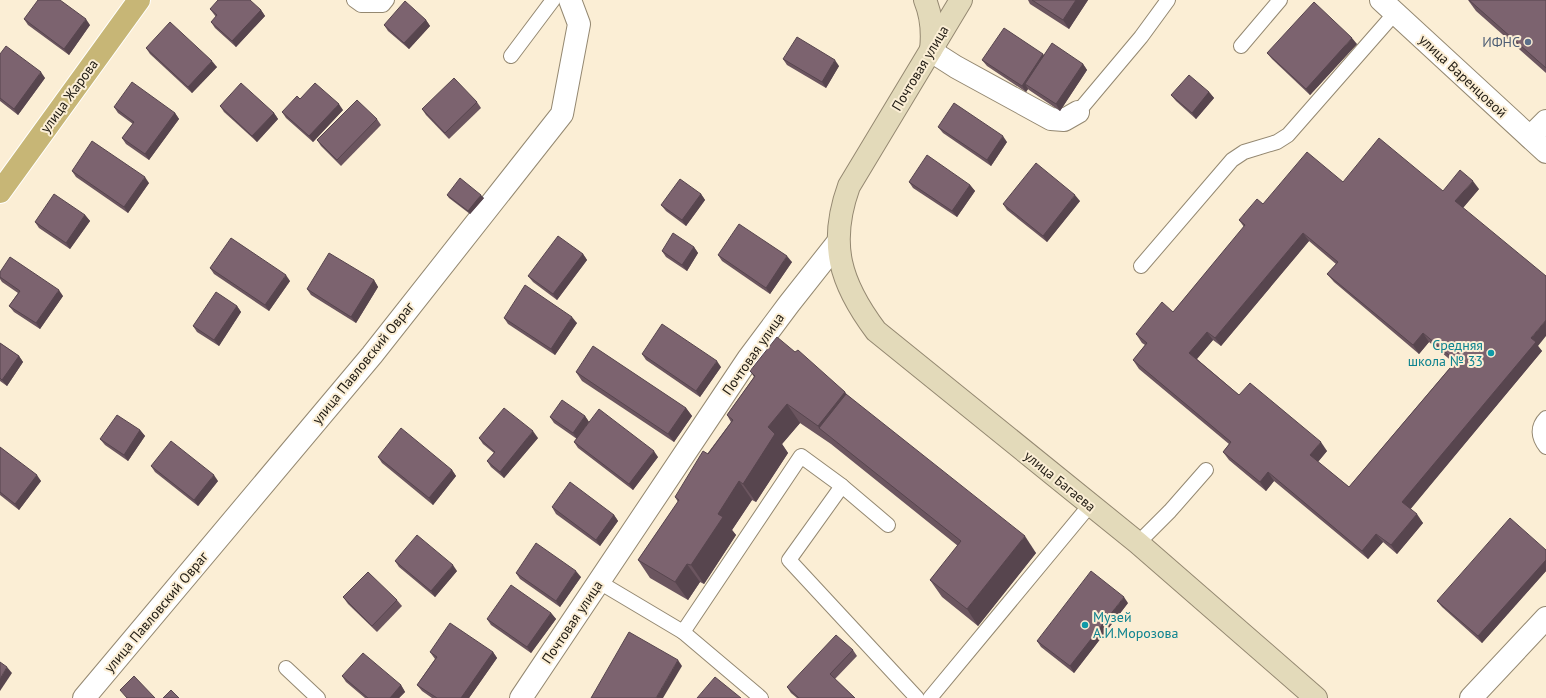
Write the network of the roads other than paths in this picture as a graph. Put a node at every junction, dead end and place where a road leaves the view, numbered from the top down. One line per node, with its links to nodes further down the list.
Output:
1 (139, 0): 18 (main road, улица Жарова)
2 (354, 0): 3 (lane)
3 (387, 0)
4 (553, 0): 13 (lane)
5 (570, 0): 32 (street, улица Павловский Овраг)
6 (925, 0): 12 (main road)
7 (961, 0): 12 (main road, Почтовая улица)
8 (1168, 0): 14 (lane)
9 (1280, 0): 11 (lane)
10 (1388, 6): 16 (street, улица Варенцовой); 20 (lane)
11 (1241, 46)
12 (931, 51): 14 (street); 19 (main road, Почтовая улица)
13 (511, 56)
14 (1078, 112)
15 (1546, 121): 16 (street)
16 (1530, 137): 17 (street, улица Варенцовой)
17 (1546, 152)
18 (0, 192)
19 (838, 242): 25 (main road, улица Багаева); 28 (street, Почтовая улица)
20 (1141, 266)
21 (1546, 418): 22 (lane)
22 (1546, 447)
23 (1206, 470): 27 (lane)
24 (842, 486): 26 (lane); 30 (lane); 36 (lane)
25 (1090, 505): 27 (main road, улица Багаева); 37 (lane)
26 (888, 525)
27 (1138, 544): 38 (main road, улица Багаева)
28 (599, 582): 30 (lane); 34 (street, Почтовая улица)
29 (1546, 618): 39 (street)
30 (683, 632): 35 (lane)
31 (286, 668): 33 (lane)
32 (84, 698)
33 (318, 698)
34 (521, 698)
35 (762, 698)
36 (917, 698)
37 (930, 698)
38 (1316, 698)
39 (1471, 698)

